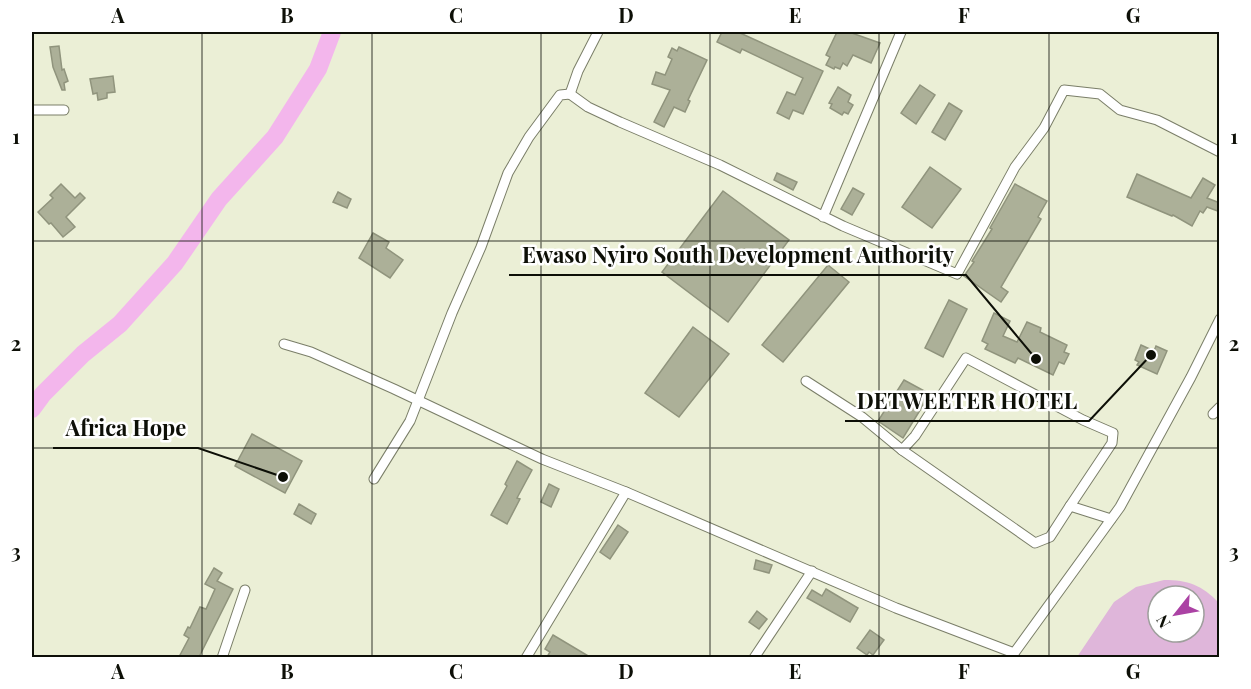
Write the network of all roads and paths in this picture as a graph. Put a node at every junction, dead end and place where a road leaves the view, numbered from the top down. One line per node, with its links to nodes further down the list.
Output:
1 (598, 32): 3 (street)
2 (901, 32): 7 (street)
3 (570, 94): 7 (street); 11 (street)
4 (32, 110): 5 (street)
5 (64, 110)
6 (1220, 152): 7 (street)
7 (823, 217)
8 (1220, 319): 16 (street)
9 (284, 344): 11 (street)
10 (806, 381): 12 (street)
11 (418, 401): 13 (street); 14 (street)
12 (902, 450): 15 (street); 15 (street)
13 (374, 479)
14 (626, 492): 17 (street); 21 (street)
15 (1070, 506): 16 (street)
16 (1111, 519): 19 (street)
17 (812, 571): 19 (street); 22 (street)
18 (245, 590): 20 (street)
19 (1013, 655)
20 (222, 657)
21 (526, 657)
22 (754, 657)

